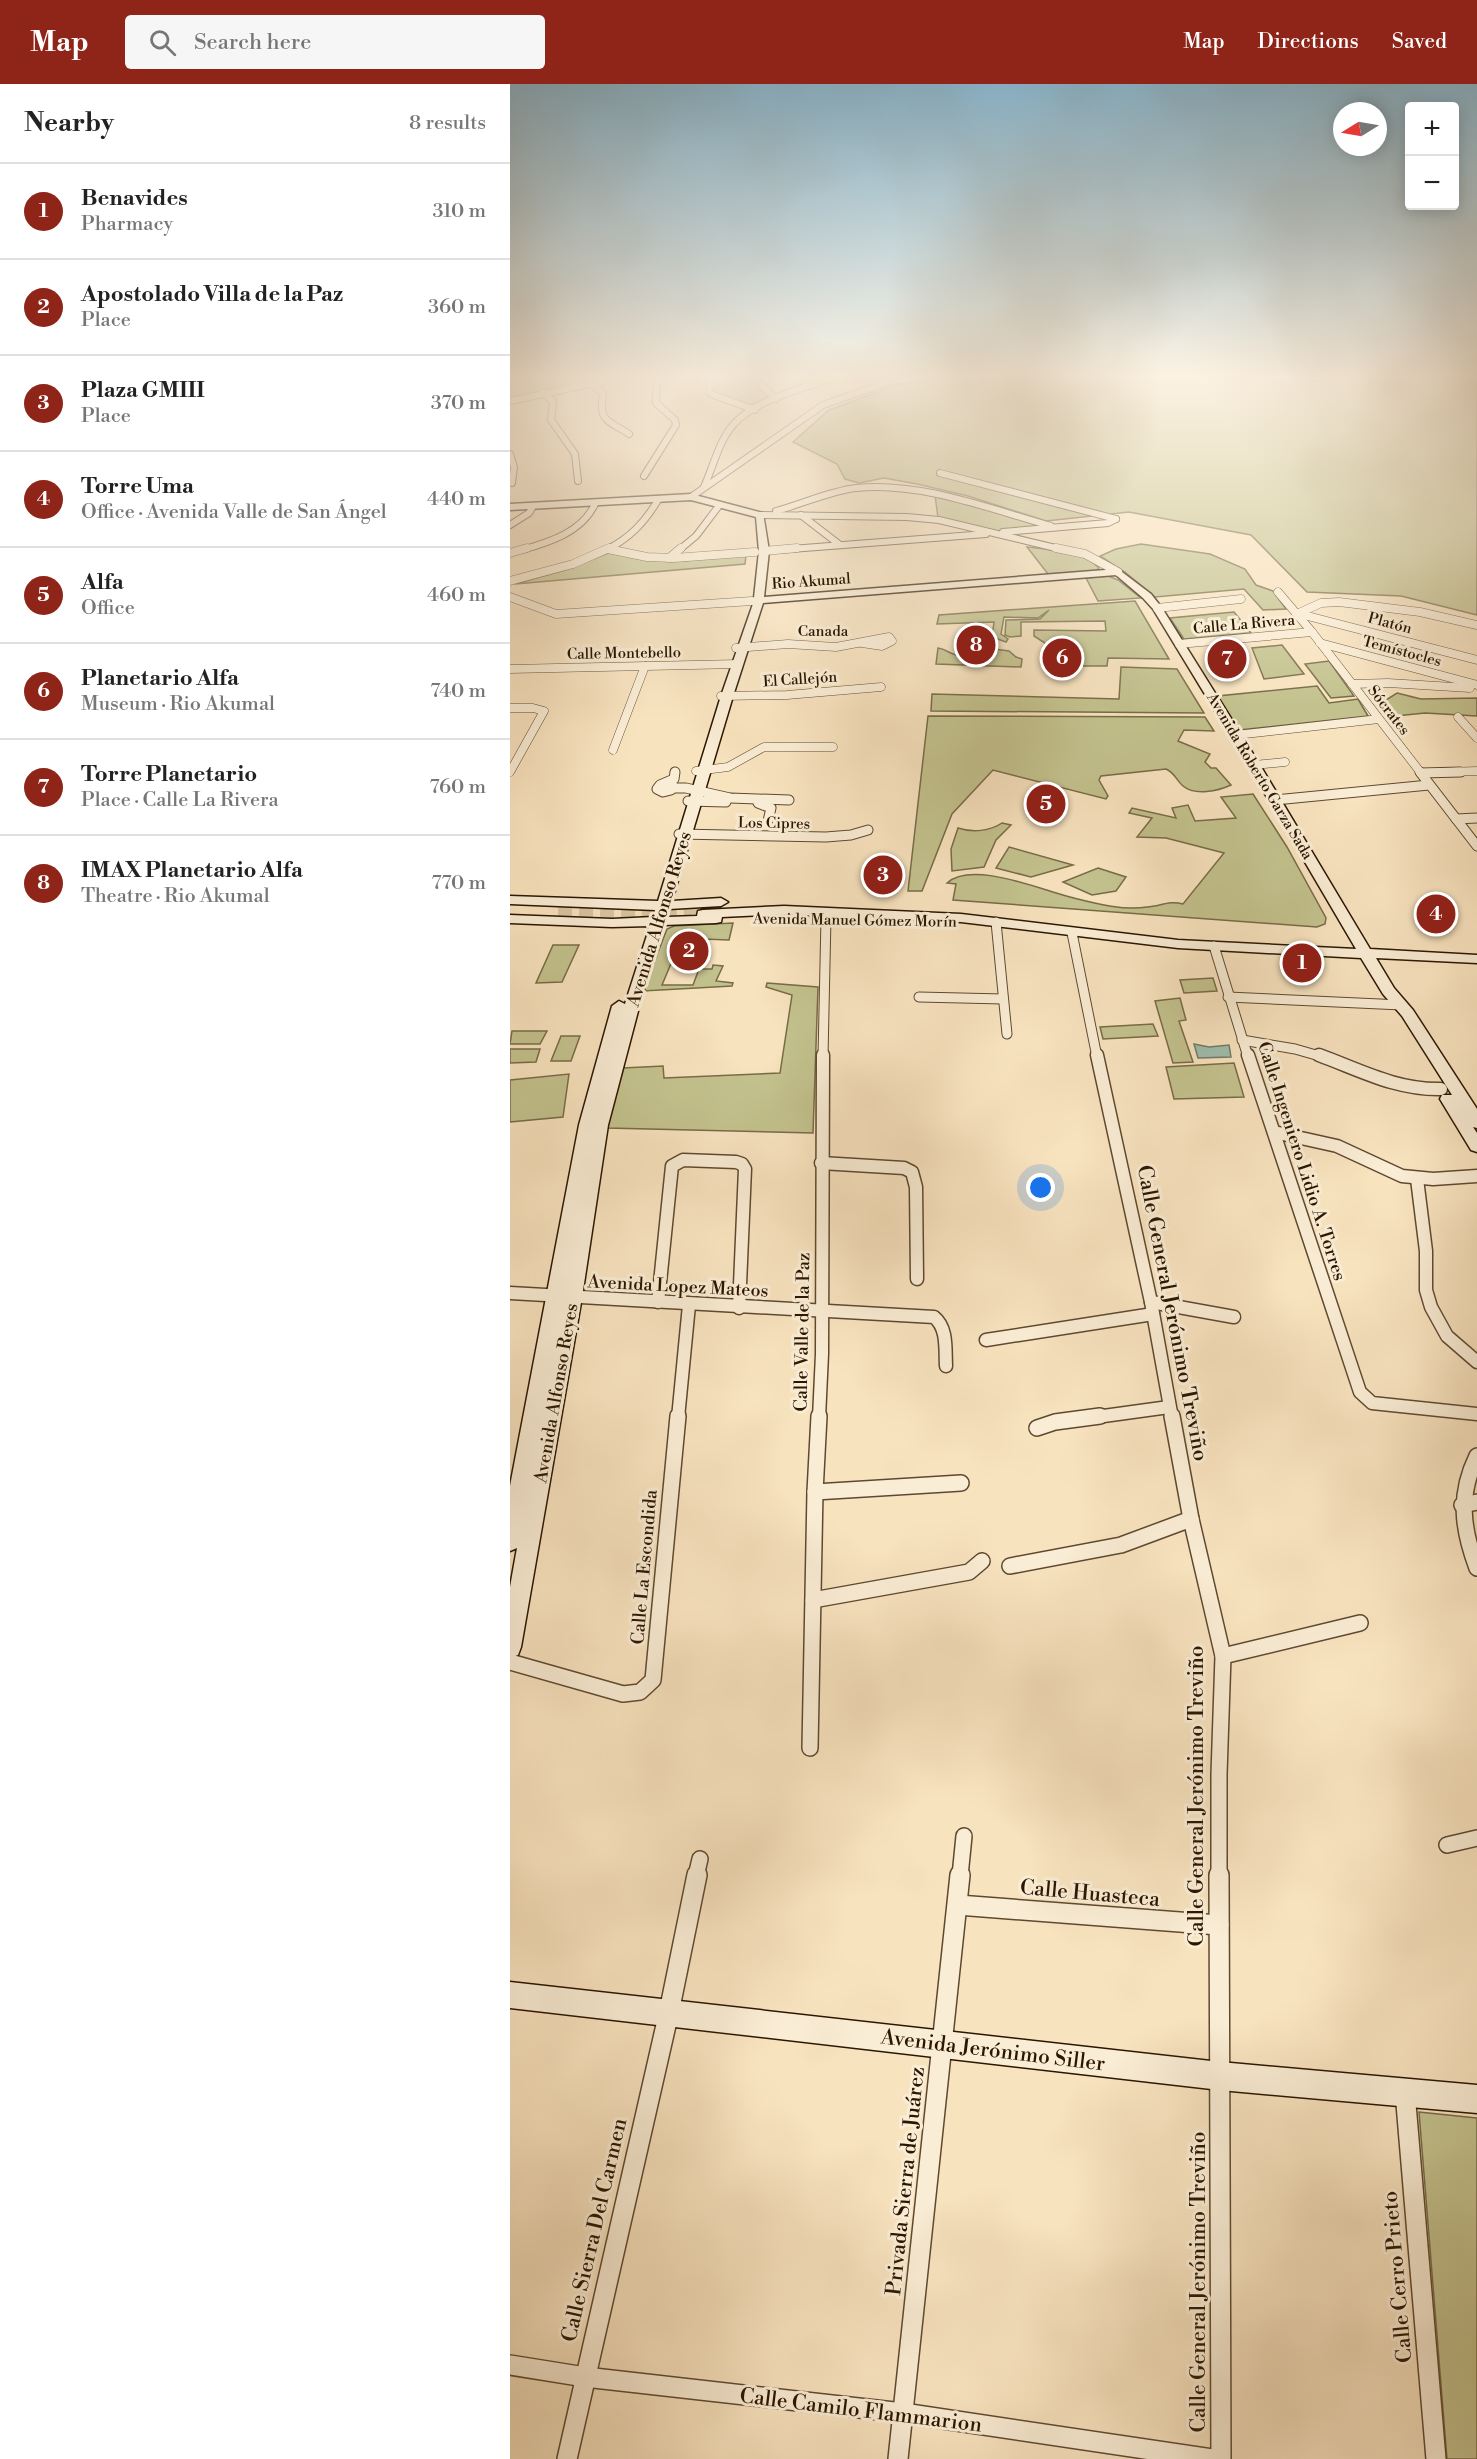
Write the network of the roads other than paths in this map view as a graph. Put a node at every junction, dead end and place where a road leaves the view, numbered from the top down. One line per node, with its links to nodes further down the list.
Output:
1 (709, 485): 3 (street)
2 (985, 485): 13 (street)
3 (704, 487): 4 (street)
4 (691, 496): 8 (main road, Avenida Alfonso Reyes); 10 (main road, Avenida Alfonso Reyes)
5 (658, 500): 6 (main road, Avenida Alfonso Reyes); 7 (main road, Avenida Alfonso Reyes); 16 (street)
6 (595, 504): 9 (main road, Avenida Alfonso Reyes); 17 (street)
7 (718, 507): 18 (street); 19 (main road, Avenida Alfonso Reyes)
8 (510, 508): 9 (main road, Avenida Alfonso Reyes)
9 (532, 508): 12 (street)
10 (767, 513): 11 (street); 13 (street); 19 (main road, Avenida Alfonso Reyes)
11 (800, 514): 14 (street); 15 (street)
12 (510, 525)
13 (1058, 528): 14 (street)
14 (997, 533): 15 (street); 20 (street)
15 (840, 545): 19 (street)
16 (608, 549): 18 (street); 21 (street)
17 (510, 553)
18 (669, 558): 19 (street)
19 (760, 558): 25 (main road, Avenida Alfonso Reyes)
20 (1121, 575): 25 (main road, Rio Akumal); 26 (main road, Avenida Roberto Garza Sada)
21 (510, 581)
22 (1278, 592): 27 (street, Sócrates)
23 (510, 597): 25 (street, Rio Akumal)
24 (1241, 599): 26 (street)
25 (750, 603): 33 (main road, Avenida Alfonso Reyes)
26 (1157, 608): 32 (main road, Avenida Roberto Garza Sada)
27 (1298, 613): 28 (street); 29 (street, Sócrates); 34 (street, Platón)
28 (1477, 625)
29 (1312, 632): 31 (street, Sócrates); 32 (street, Calle La Rivera)
30 (862, 643): 30 (street, Canada); 33 (street, Canada)
31 (1320, 643): 38 (street, Sócrates); 39 (street, Temístocles)
32 (1179, 644): 45 (main road, Avenida Roberto Garza Sada)
33 (740, 647): 35 (main road, Avenida Alfonso Reyes)
34 (1477, 660)
35 (734, 664): 36 (street, Calle Montebello); 41 (main road, Avenida Alfonso Reyes)
36 (645, 666): 37 (street, Calle Montebello); 48 (street)
37 (510, 669)
38 (1352, 684): 39 (street); 44 (street, Sócrates)
39 (1477, 686)
40 (881, 687): 41 (street, El Callejón)
41 (724, 696): 52 (main road, Avenida Alfonso Reyes)
42 (510, 708): 54 (street)
43 (1458, 717): 46 (street)
44 (1379, 719): 45 (street); 55 (street, Sócrates)
45 (1236, 735): 50 (main road, Avenida Roberto Garza Sada)
46 (1477, 738)
47 (833, 747): 52 (street)
48 (613, 750)
49 (1285, 762): 50 (street)
50 (1254, 765): 59 (main road, Avenida Roberto Garza Sada)
51 (675, 771): 57 (street)
52 (701, 771): 57 (main road, Avenida Alfonso Reyes)
53 (1477, 771): 55 (street)
54 (510, 772)
55 (1421, 773): 56 (street, Sócrates)
56 (1429, 785): 59 (street); 61 (street, Sócrates)
57 (694, 795): 58 (street); 62 (street); 64 (main road, Avenida Alfonso Reyes)
58 (789, 800)
59 (1275, 800): 82 (main road, Avenida Roberto Garza Sada)
60 (1477, 818): 61 (street)
61 (1456, 819): 65 (street, Sócrates)
62 (768, 820)
63 (868, 830): 64 (street, Los Cipres)
64 (683, 834): 68 (main road, Avenida Alfonso Reyes)
65 (1477, 846)
66 (510, 900): 67 (main road, Avenida Manuel Gómez Morín)
67 (590, 903): 68 (main road, Avenida Manuel Gómez Morín); 75 (main road)
68 (662, 903): 70 (main road, Avenida Manuel Gómez Morín); 77 (main road, Avenida Alfonso Reyes)
69 (510, 906): 71 (main road)
70 (697, 910): 72 (main road, Avenida Manuel Gómez Morín); 74 (main road, Avenida Manuel Gómez Morín); 77 (main road, Avenida Manuel Gómez Morín)
71 (510, 911)
72 (826, 917): 74 (main road, Avenida Manuel Gómez Morín); 94 (street, Calle Valle de la Paz)
73 (510, 919): 75 (main road, Avenida Manuel Gómez Morín)
74 (993, 919): 78 (main road, Avenida Manuel Gómez Morín); 82 (main road, Avenida Manuel Gómez Morín); 86 (street)
75 (584, 922): 76 (main road, Avenida Manuel Gómez Morín)
76 (612, 923): 77 (main road, Avenida Manuel Gómez Morín); 79 (main road)
77 (654, 923): 79 (main road, Avenida Alfonso Reyes); 100 (main road, Avenida Alfonso Reyes)
78 (1072, 933): 80 (main road, Avenida Manuel Gómez Morín); 104 (street, Calle General Jerónimo Treviño)
79 (642, 940): 99 (main road, Avenida Alfonso Reyes)
80 (1214, 946): 82 (main road, Avenida Manuel Gómez Morín); 85 (street, Calle Ingeniero Lidio A. Torres)
81 (1477, 947): 82 (main road)
82 (1363, 948): 83 (main road); 87 (main road, Avenida Roberto Garza Sada)
83 (1477, 959)
84 (919, 997): 86 (street)
85 (1228, 997): 87 (street); 89 (street, Calle Ingeniero Lidio A. Torres)
86 (1003, 999): 88 (street)
87 (1394, 1001): 90 (main road, Avenida Roberto Garza Sada); 91 (main road, Avenida Roberto Garza Sada)
88 (1007, 1034)
89 (1242, 1040): 90 (street); 92 (street, Calle Ingeniero Lidio A. Torres)
90 (1441, 1089): 93 (main road, Avenida Roberto Garza Sada)
91 (1477, 1122)
92 (1274, 1132): 96 (street); 111 (street, Calle Ingeniero Lidio A. Torres)
93 (1477, 1146)
94 (821, 1163): 97 (street); 105 (street, Calle Valle de la Paz)
95 (1477, 1176): 96 (street)
96 (1417, 1179): 108 (street)
97 (917, 1279)
98 (510, 1293): 99 (street, Avenida Lopez Mateos)
99 (554, 1296): 100 (street, Avenida Lopez Mateos); 119 (main road, Avenida Alfonso Reyes)
100 (573, 1298): 101 (street, Avenida Lopez Mateos); 125 (main road, Avenida Alfonso Reyes)
101 (658, 1302): 102 (street, Avenida Lopez Mateos); 103 (street)
102 (689, 1305): 103 (street, Avenida Lopez Mateos); 127 (street, Calle La Escondida)
103 (739, 1308): 105 (street, Avenida Lopez Mateos)
104 (1152, 1308): 106 (street); 107 (street); 110 (street, Calle General Jerónimo Treviño)
105 (822, 1312): 109 (street, Avenida Lopez Mateos); 115 (street, Calle Valle de la Paz)
106 (1234, 1317)
107 (986, 1340)
108 (1477, 1362)
109 (946, 1366)
110 (1169, 1407): 112 (street); 118 (street, Calle General Jerónimo Treviño)
111 (1477, 1414)
112 (1037, 1428)
113 (1477, 1456): 117 (street)
114 (961, 1483): 115 (street)
115 (815, 1492): 123 (street, Calle Valle de la Paz)
116 (1477, 1502): 117 (street)
117 (1462, 1505): 122 (street)
118 (1191, 1519): 121 (street); 126 (street, Calle General Jerónimo Treviño)
119 (510, 1541)
120 (982, 1561): 123 (street)
121 (1010, 1566)
122 (1477, 1568)
123 (813, 1600): 128 (street, Calle Valle de la Paz)
124 (1360, 1623): 126 (street)
125 (510, 1647)
126 (1223, 1656): 134 (street, Calle General Jerónimo Treviño)
127 (510, 1662)
128 (810, 1748)
129 (964, 1836): 133 (street, Privada Sierra de Juárez)
130 (1477, 1838): 131 (street)
131 (1447, 1845)
132 (700, 1859): 136 (street, Calle Sierra Del Carmen)
133 (958, 1905): 134 (street, Calle Huasteca); 137 (street, Privada Sierra de Juárez)
134 (1219, 1925): 138 (street, Calle General Jerónimo Treviño)
135 (510, 1995): 136 (main road, Avenida Jerónimo Siller)
136 (669, 2012): 137 (main road, Avenida Jerónimo Siller); 142 (street, Calle Sierra Del Carmen)
137 (942, 2044): 138 (main road, Avenida Jerónimo Siller); 143 (street, Privada Sierra de Juárez)
138 (1220, 2076): 139 (main road, Avenida Jerónimo Siller); 147 (street, Calle General Jerónimo Treviño)
139 (1405, 2091): 140 (main road, Avenida Jerónimo Siller); 148 (street, Calle Cerro Prieto)
140 (1477, 2099)
141 (510, 2365): 142 (street, Calle Camilo Flammarion)
142 (585, 2377): 143 (street, Calle Camilo Flammarion); 144 (street, Calle Sierra Del Carmen)
143 (903, 2413): 145 (street, Privada Sierra de Juárez); 146 (street, Calle Camilo Flammarion)
144 (567, 2459)
145 (898, 2459)
146 (1212, 2459)
147 (1221, 2459)
148 (1436, 2459)

